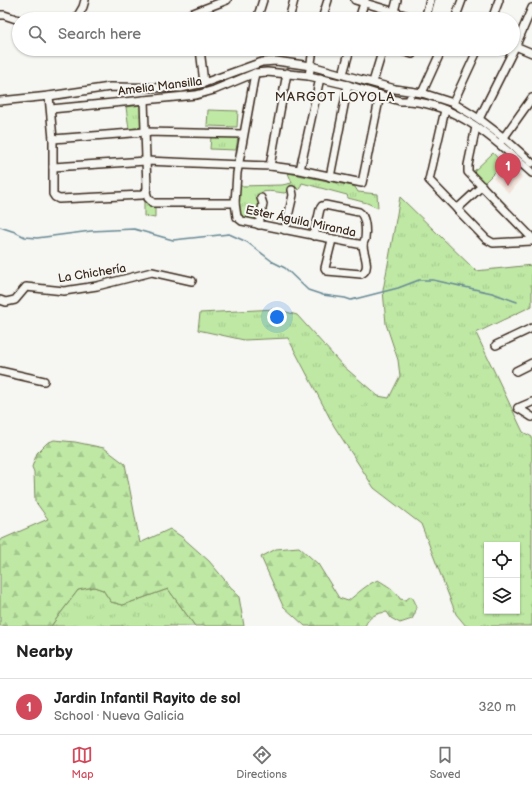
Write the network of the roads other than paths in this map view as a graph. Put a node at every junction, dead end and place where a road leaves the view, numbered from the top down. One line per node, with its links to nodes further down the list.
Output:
1 (85, 0): 12 (street)
2 (227, 0): 13 (street)
3 (263, 0): 14 (street)
4 (294, 0): 15 (street)
5 (328, 0): 16 (street)
6 (355, 0): 11 (street)
7 (397, 0): 19 (street)
8 (430, 0): 20 (street)
9 (462, 0): 21 (street)
10 (500, 0): 22 (street)
11 (364, 1): 17 (street); 18 (street)
12 (80, 12)
13 (196, 12)
14 (259, 12)
15 (291, 12)
16 (324, 12)
17 (361, 12)
18 (387, 12)
19 (394, 12)
20 (426, 12)
21 (458, 12)
22 (495, 12)
23 (531, 13): 26 (street)
24 (0, 15): 25 (street)
25 (12, 18)
26 (520, 34)
27 (520, 48): 28 (street)
28 (532, 53)
29 (201, 56): 43 (street)
30 (312, 56): 36 (street)
31 (348, 56): 39 (street)
32 (381, 56): 42 (street)
33 (439, 56): 46 (street)
34 (475, 56): 53 (street)
35 (509, 56): 56 (street)
36 (311, 66): 39 (street); 40 (street); 43 (street)
37 (255, 73): 38 (street, Amelia Mansilla); 50 (street, Amelia Mansilla); 59 (street, Ester Águila Miranda)
38 (287, 73): 40 (street, Amelia Mansilla); 65 (street)
39 (343, 74): 42 (street)
40 (309, 76): 41 (street, Amelia Mansilla)
41 (320, 78): 44 (street, Amelia Mansilla); 67 (street)
42 (373, 82): 45 (street)
43 (204, 83): 48 (street)
44 (348, 85): 47 (street, Amelia Mansilla); 69 (street)
45 (411, 93): 46 (street); 52 (street)
46 (422, 94): 53 (street)
47 (380, 95): 52 (street, Amelia Mansilla); 69 (street)
48 (49, 96): 51 (street); 54 (street)
49 (532, 98): 61 (street)
50 (144, 100): 54 (street, Amelia Mansilla); 58 (street)
51 (0, 101)
52 (410, 101): 55 (street, Amelia Mansilla)
53 (453, 103): 56 (street)
54 (50, 109): 60 (street)
55 (445, 110): 57 (street, Amelia Mansilla); 75 (street)
56 (479, 118): 61 (street)
57 (476, 127): 61 (street, Amelia Mansilla); 70 (street)
58 (145, 132): 59 (street); 60 (street); 62 (street)
59 (243, 134): 64 (street, Ester Águila Miranda)
60 (53, 139): 66 (street)
61 (502, 141): 63 (street); 68 (street)
62 (146, 161): 64 (street); 66 (street); 72 (street)
63 (532, 163)
64 (238, 165): 65 (street); 74 (street, Ester Águila Miranda)
65 (270, 166): 67 (street)
66 (53, 167): 72 (street)
67 (300, 170): 69 (street)
68 (532, 174)
69 (330, 177)
70 (482, 186): 75 (street); 80 (street)
71 (292, 190): 77 (street)
72 (146, 192): 74 (street)
73 (261, 198): 76 (street)
74 (235, 203): 76 (street, Ester Águila Miranda)
75 (457, 209): 80 (street)
76 (259, 225): 77 (street, Ester Águila Miranda)
77 (285, 230): 78 (street, Ester Águila Miranda)
78 (314, 236): 79 (street, Ester Águila Miranda); 81 (street)
79 (332, 240): 81 (street, Ester Águila Miranda); 81 (street)
80 (532, 240)
81 (363, 245)
82 (192, 281): 83 (street, La Chichería)
83 (0, 300)
84 (532, 328): 85 (street)
85 (496, 345)
86 (532, 363): 88 (street)
87 (0, 371): 89 (street)
88 (516, 371)
89 (44, 381)
90 (532, 402): 91 (street)
91 (532, 417)

